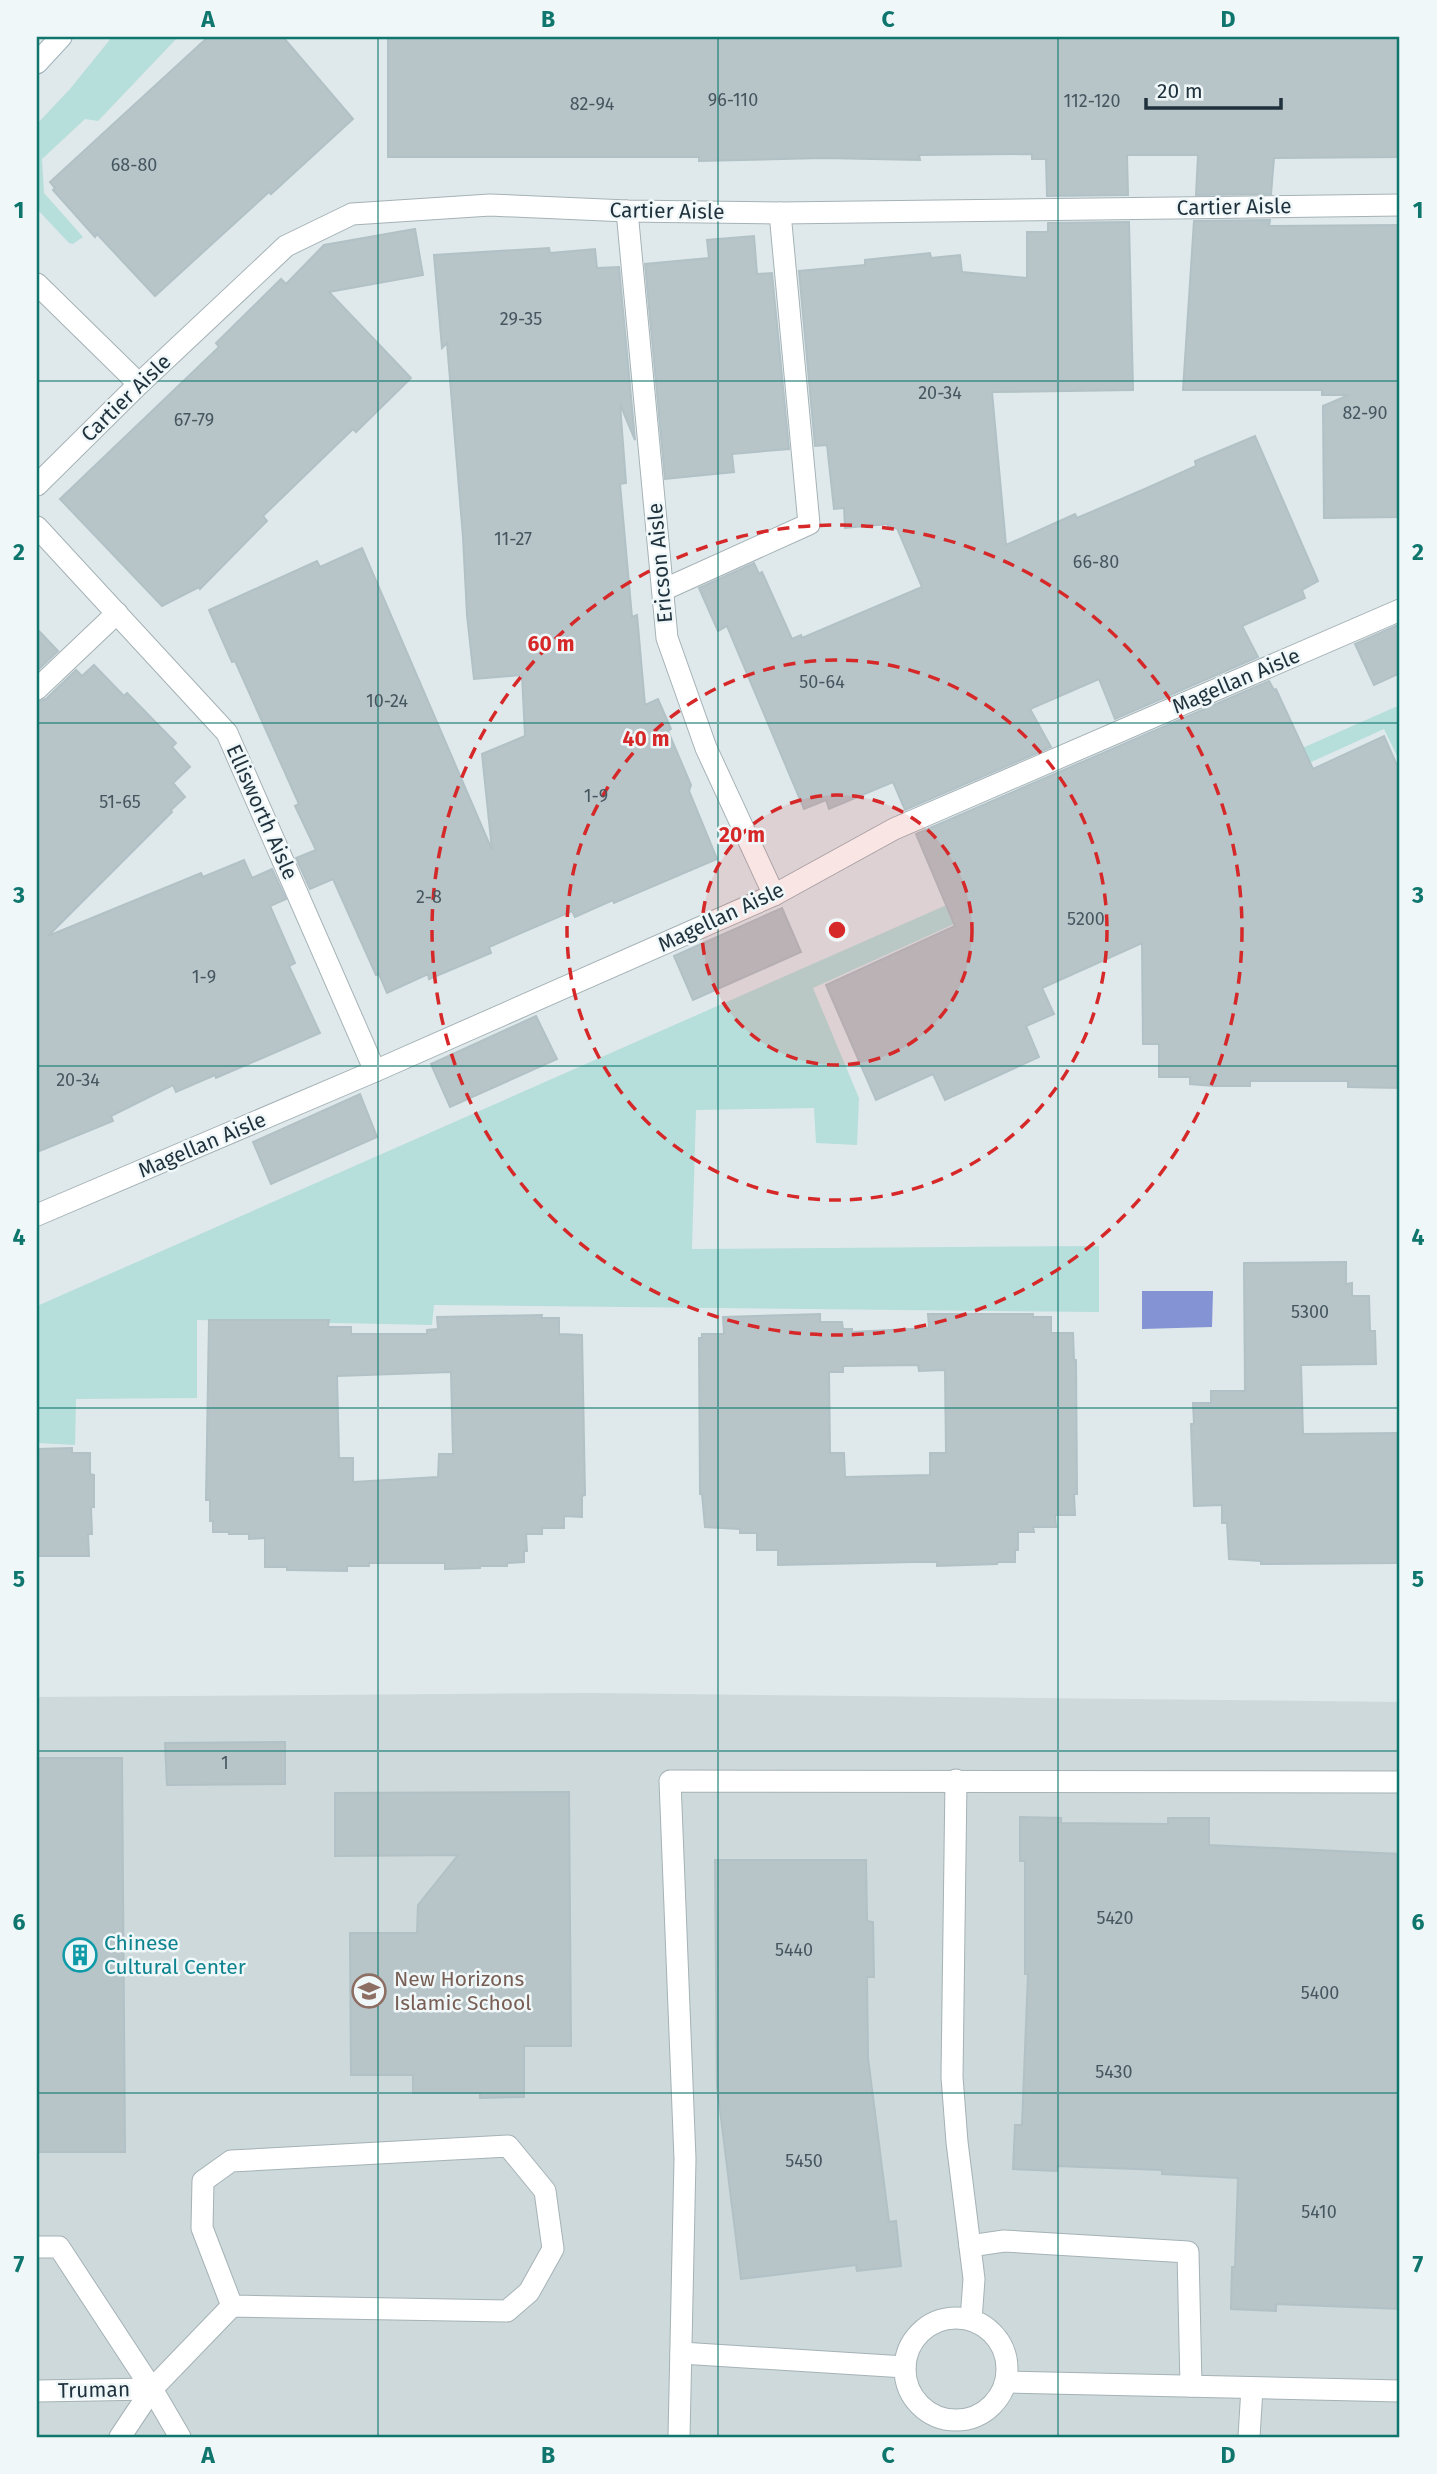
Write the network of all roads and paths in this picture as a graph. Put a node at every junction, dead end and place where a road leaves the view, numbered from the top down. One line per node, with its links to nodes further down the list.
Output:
1 (61, 37): 2 (street)
2 (37, 62)
3 (1400, 205): 5 (street, Cartier Aisle)
4 (627, 211): 5 (street, Cartier Aisle); 7 (street, Cartier Aisle); 10 (street, Ericson Aisle)
5 (780, 213): 10 (street)
6 (37, 284): 7 (street)
7 (139, 384): 8 (street, Cartier Aisle)
8 (37, 485)
9 (37, 527): 12 (street, Ellisworth Aisle)
10 (663, 590): 14 (street, Ericson Aisle)
11 (1400, 610): 14 (street, Magellan Aisle)
12 (117, 613): 13 (street); 15 (street, Ellisworth Aisle)
13 (37, 689)
14 (774, 895): 15 (street, Magellan Aisle)
15 (375, 1071): 16 (street, Magellan Aisle)
16 (37, 1215)
17 (956, 1780): 18 (street); 19 (street); 23 (street)
18 (1400, 1782)
19 (970, 2246): 22 (street); 26 (street)
20 (37, 2247): 28 (street)
21 (232, 2306): 21 (street); 28 (street)
22 (971, 2320): 24 (street); 25 (street)
23 (681, 2353): 24 (street); 34 (street)
24 (905, 2367): 31 (street)
25 (1006, 2382): 26 (street); 31 (street)
26 (1191, 2386): 27 (street)
27 (1252, 2388): 30 (street); 35 (street)
28 (152, 2389): 29 (street, Truman); 32 (street); 33 (street)
29 (37, 2391)
30 (1400, 2392)
31 (966, 2428)
32 (120, 2437)
33 (180, 2437)
34 (679, 2437)
35 (1249, 2437)

